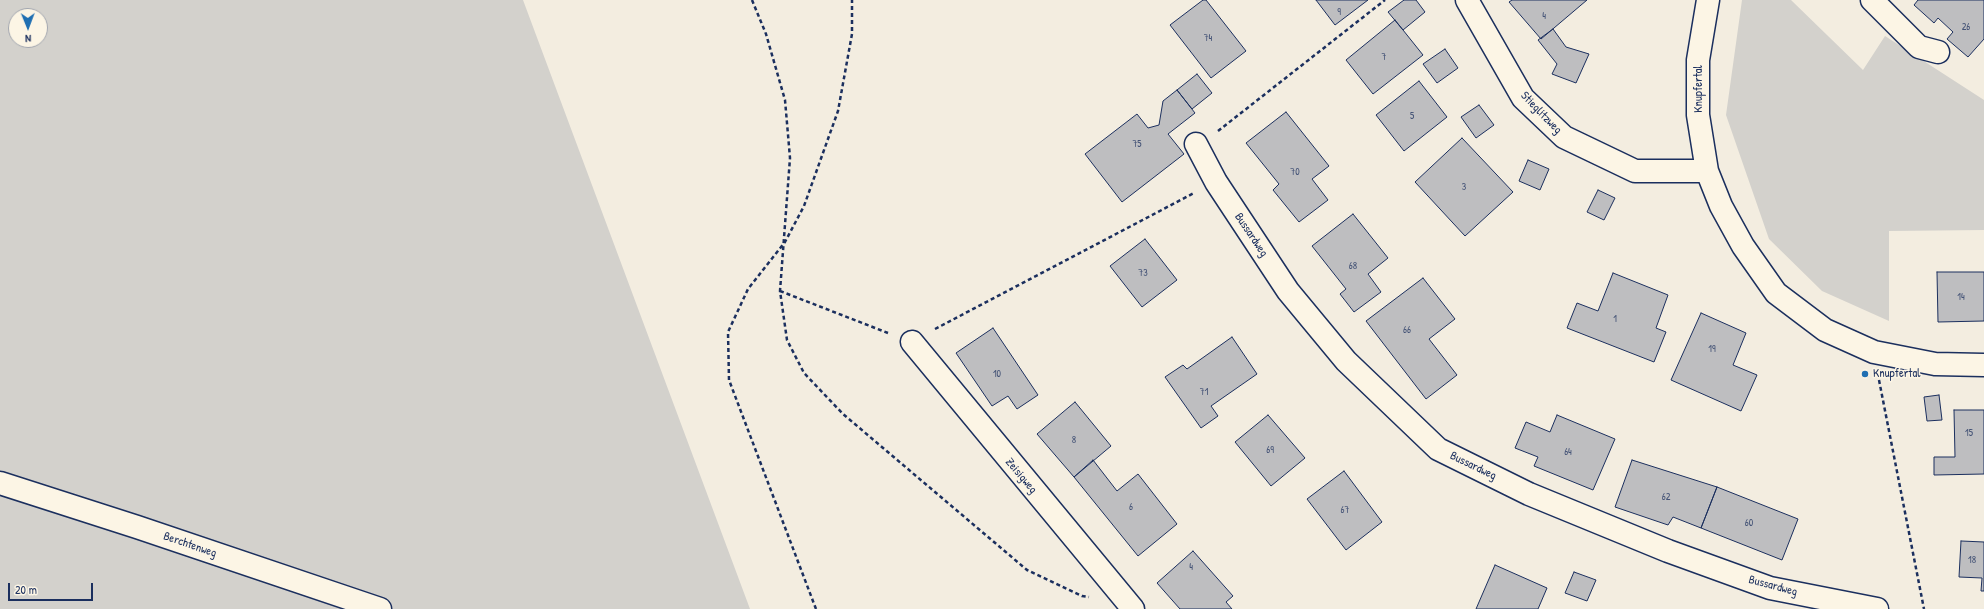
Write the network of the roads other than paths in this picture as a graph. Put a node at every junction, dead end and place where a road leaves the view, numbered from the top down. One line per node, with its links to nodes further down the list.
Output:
1 (1467, 0): 6 (street, Stieglitzweg)
2 (1708, 0): 6 (street, Knupfertal)
3 (1872, 0): 4 (street)
4 (1938, 52)
5 (1196, 144): 12 (street, Bussardweg)
6 (1706, 171): 8 (street, Knupfertal)
7 (912, 342): 10 (street, Zeisigweg)
8 (1984, 365)
9 (0, 483): 11 (street, Berchtenweg)
10 (1131, 608)
11 (380, 609)
12 (1877, 609)

